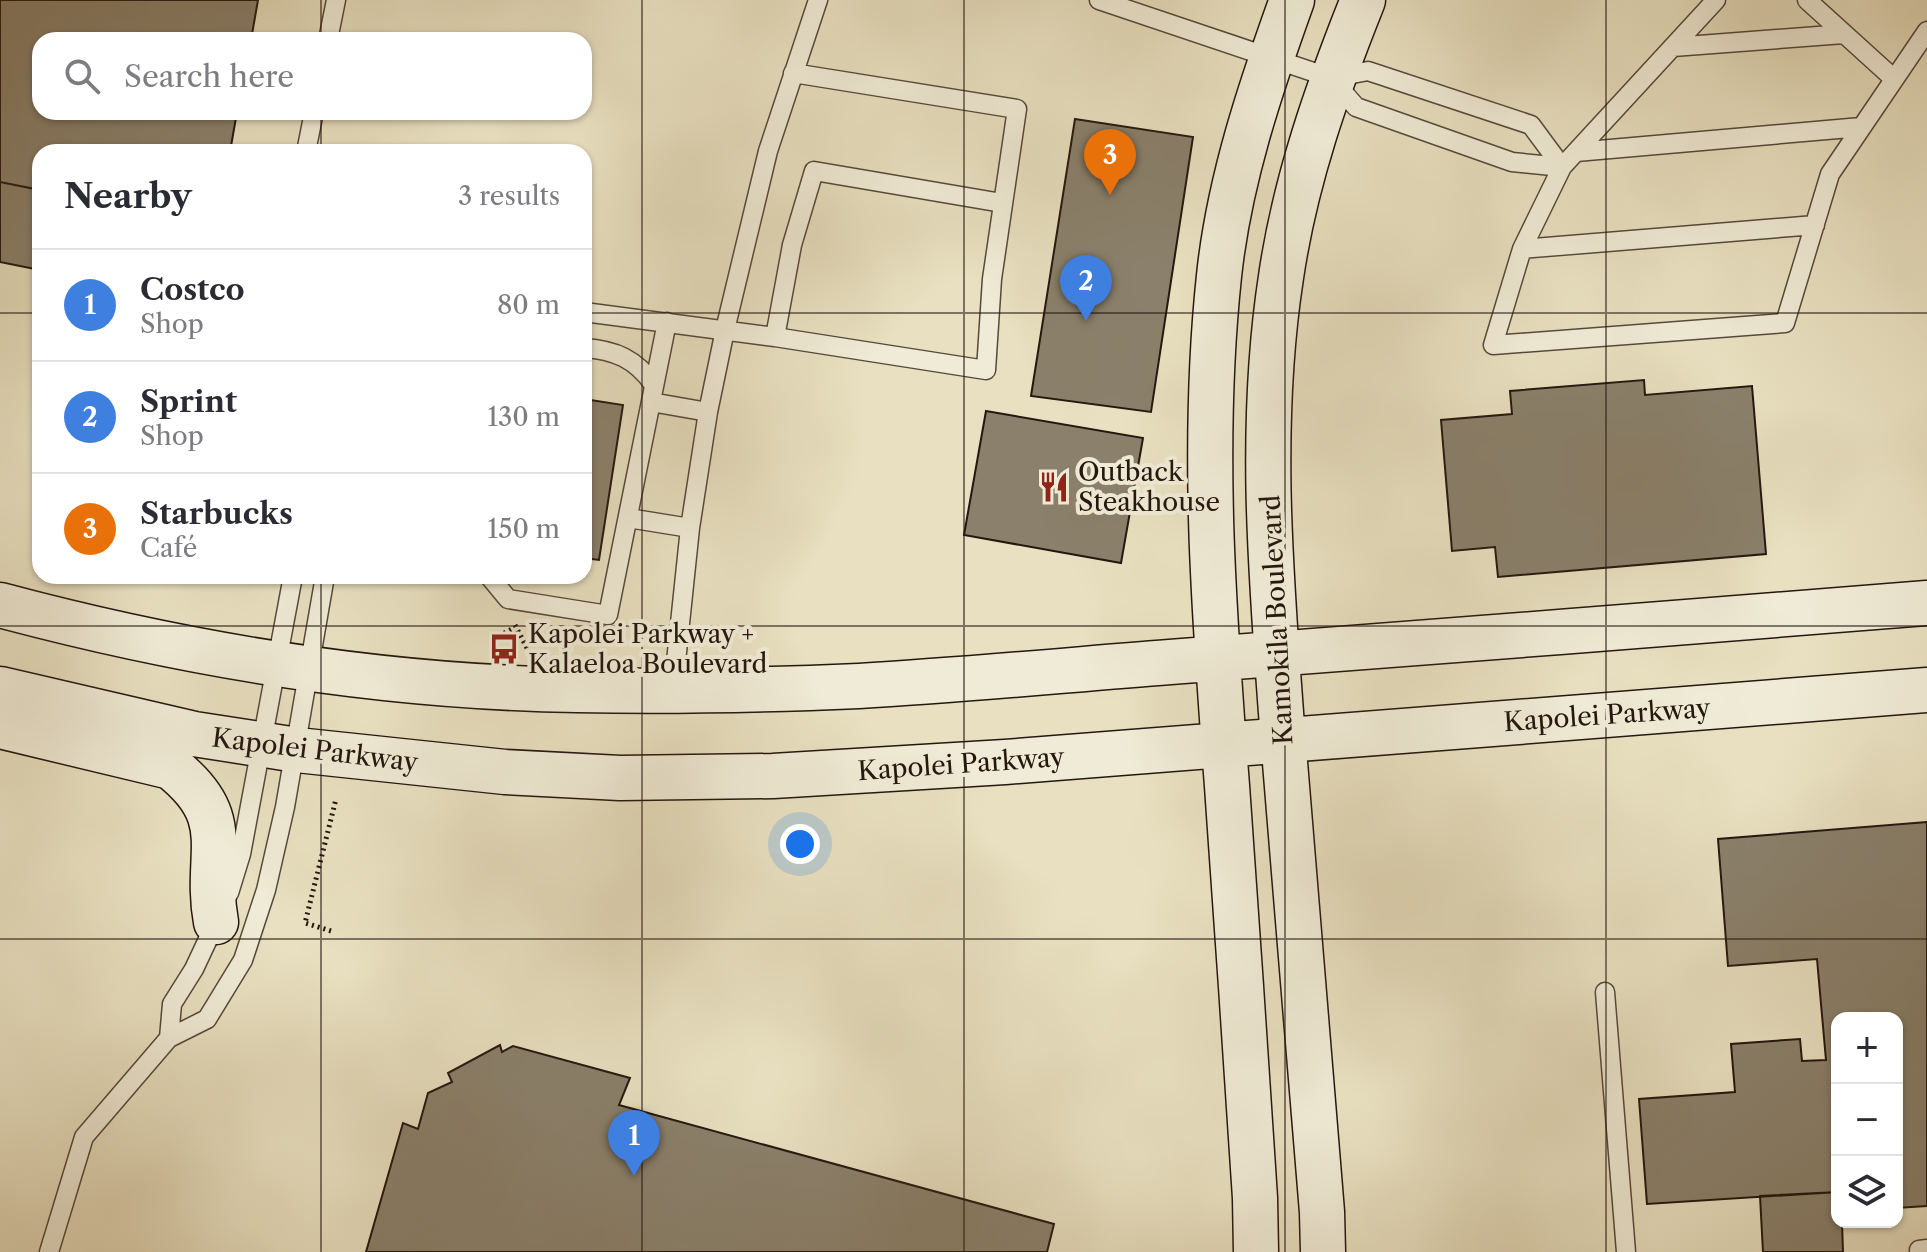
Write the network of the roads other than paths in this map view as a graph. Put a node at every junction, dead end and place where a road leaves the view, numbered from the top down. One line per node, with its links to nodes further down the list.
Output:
1 (336, 0): 9 (lane)
2 (818, 0): 13 (lane)
3 (1099, 0): 12 (lane)
4 (1292, 0): 12 (main road)
5 (1363, 0): 14 (main road, Kamokila Boulevard)
6 (1716, 0): 11 (lane)
7 (1807, 0): 10 (lane)
8 (1927, 31): 15 (lane)
9 (330, 32)
10 (1844, 34): 11 (lane); 15 (lane)
11 (1673, 47): 19 (lane)
12 (1271, 57): 14 (lane); 39 (main road)
13 (793, 73): 21 (lane); 26 (lane)
14 (1331, 78): 20 (lane); 20 (lane); 38 (main road, Kamokila Boulevard)
15 (1893, 78): 17 (lane)
16 (312, 120): 18 (lane)
17 (1861, 127): 19 (lane); 22 (lane)
18 (308, 144)
19 (1576, 152): 20 (lane)
20 (1562, 167): 23 (lane)
21 (1002, 203): 27 (lane); 27 (lane)
22 (1815, 225): 23 (lane); 23 (lane)
23 (1522, 249)
24 (592, 313): 25 (lane)
25 (667, 322): 26 (lane); 29 (lane)
26 (725, 330): 27 (lane); 30 (lane)
27 (775, 337)
28 (592, 349): 29 (lane)
29 (652, 393): 30 (lane); 31 (lane)
30 (708, 412): 32 (lane)
31 (628, 518): 32 (lane); 35 (lane)
32 (690, 528): 42 (lane)
33 (293, 584): 40 (lane)
34 (322, 584): 40 (lane)
35 (496, 584)
36 (1927, 603): 38 (main road)
37 (0, 605): 40 (main road)
38 (1276, 654): 39 (main road); 45 (main road, Kamokila Boulevard)
39 (1217, 659): 42 (main road); 46 (main road)
40 (295, 666): 42 (main road); 47 (lane); 47 (lane)
41 (0, 689): 47 (main road, Kapolei Parkway)
42 (673, 690)
43 (1927, 690): 45 (main road, Kapolei Parkway)
44 (0, 726): 48 (main road)
45 (1283, 739): 46 (main road, Kapolei Parkway); 53 (main road, Kamokila Boulevard)
46 (1223, 743): 47 (main road, Kapolei Parkway); 52 (main road)
47 (279, 747): 48 (lane); 50 (lane)
48 (216, 922): 50 (lane)
49 (1605, 992): 54 (lane)
50 (169, 1038): 51 (lane)
51 (49, 1252)
52 (1256, 1252)
53 (1323, 1252)
54 (1626, 1252)

